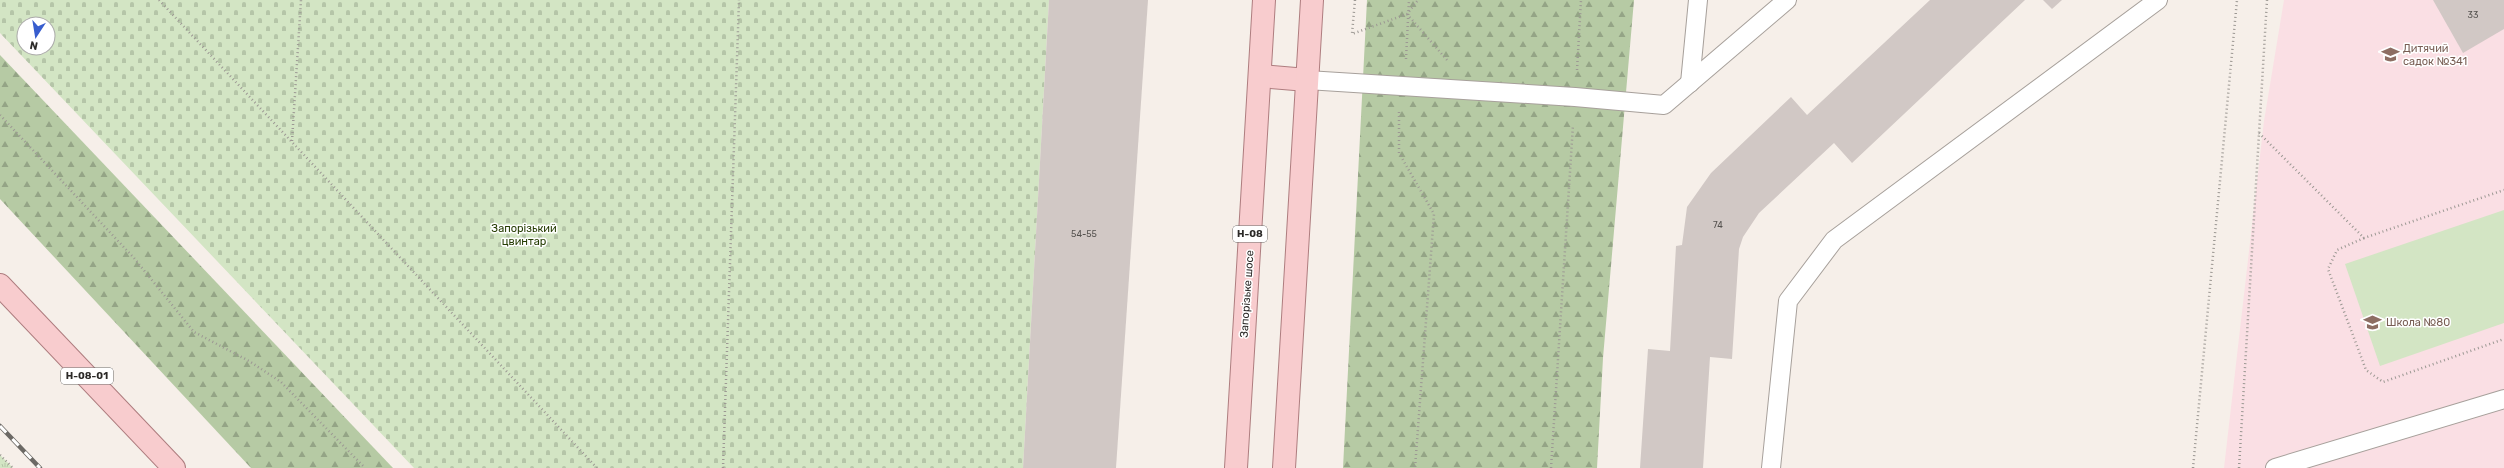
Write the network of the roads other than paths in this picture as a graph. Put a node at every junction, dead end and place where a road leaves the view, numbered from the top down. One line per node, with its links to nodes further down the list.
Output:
1 (1264, 0): 6 (main road, Запорізьке шосе / Н-08)
2 (1312, 0): 7 (main road)
3 (1698, 0): 8 (lane)
4 (1787, 0): 8 (lane)
5 (2158, 0): 14 (lane)
6 (1260, 76): 7 (main road); 12 (main road, Запорізьке шосе / Н-08)
7 (1307, 80): 8 (lane); 13 (main road)
8 (1690, 83)
9 (0, 285): 11 (main road, Н-08-01)
10 (2504, 399): 15 (lane)
11 (174, 468)
12 (1236, 468)
13 (1284, 468)
14 (1771, 468)
15 (2275, 468)

